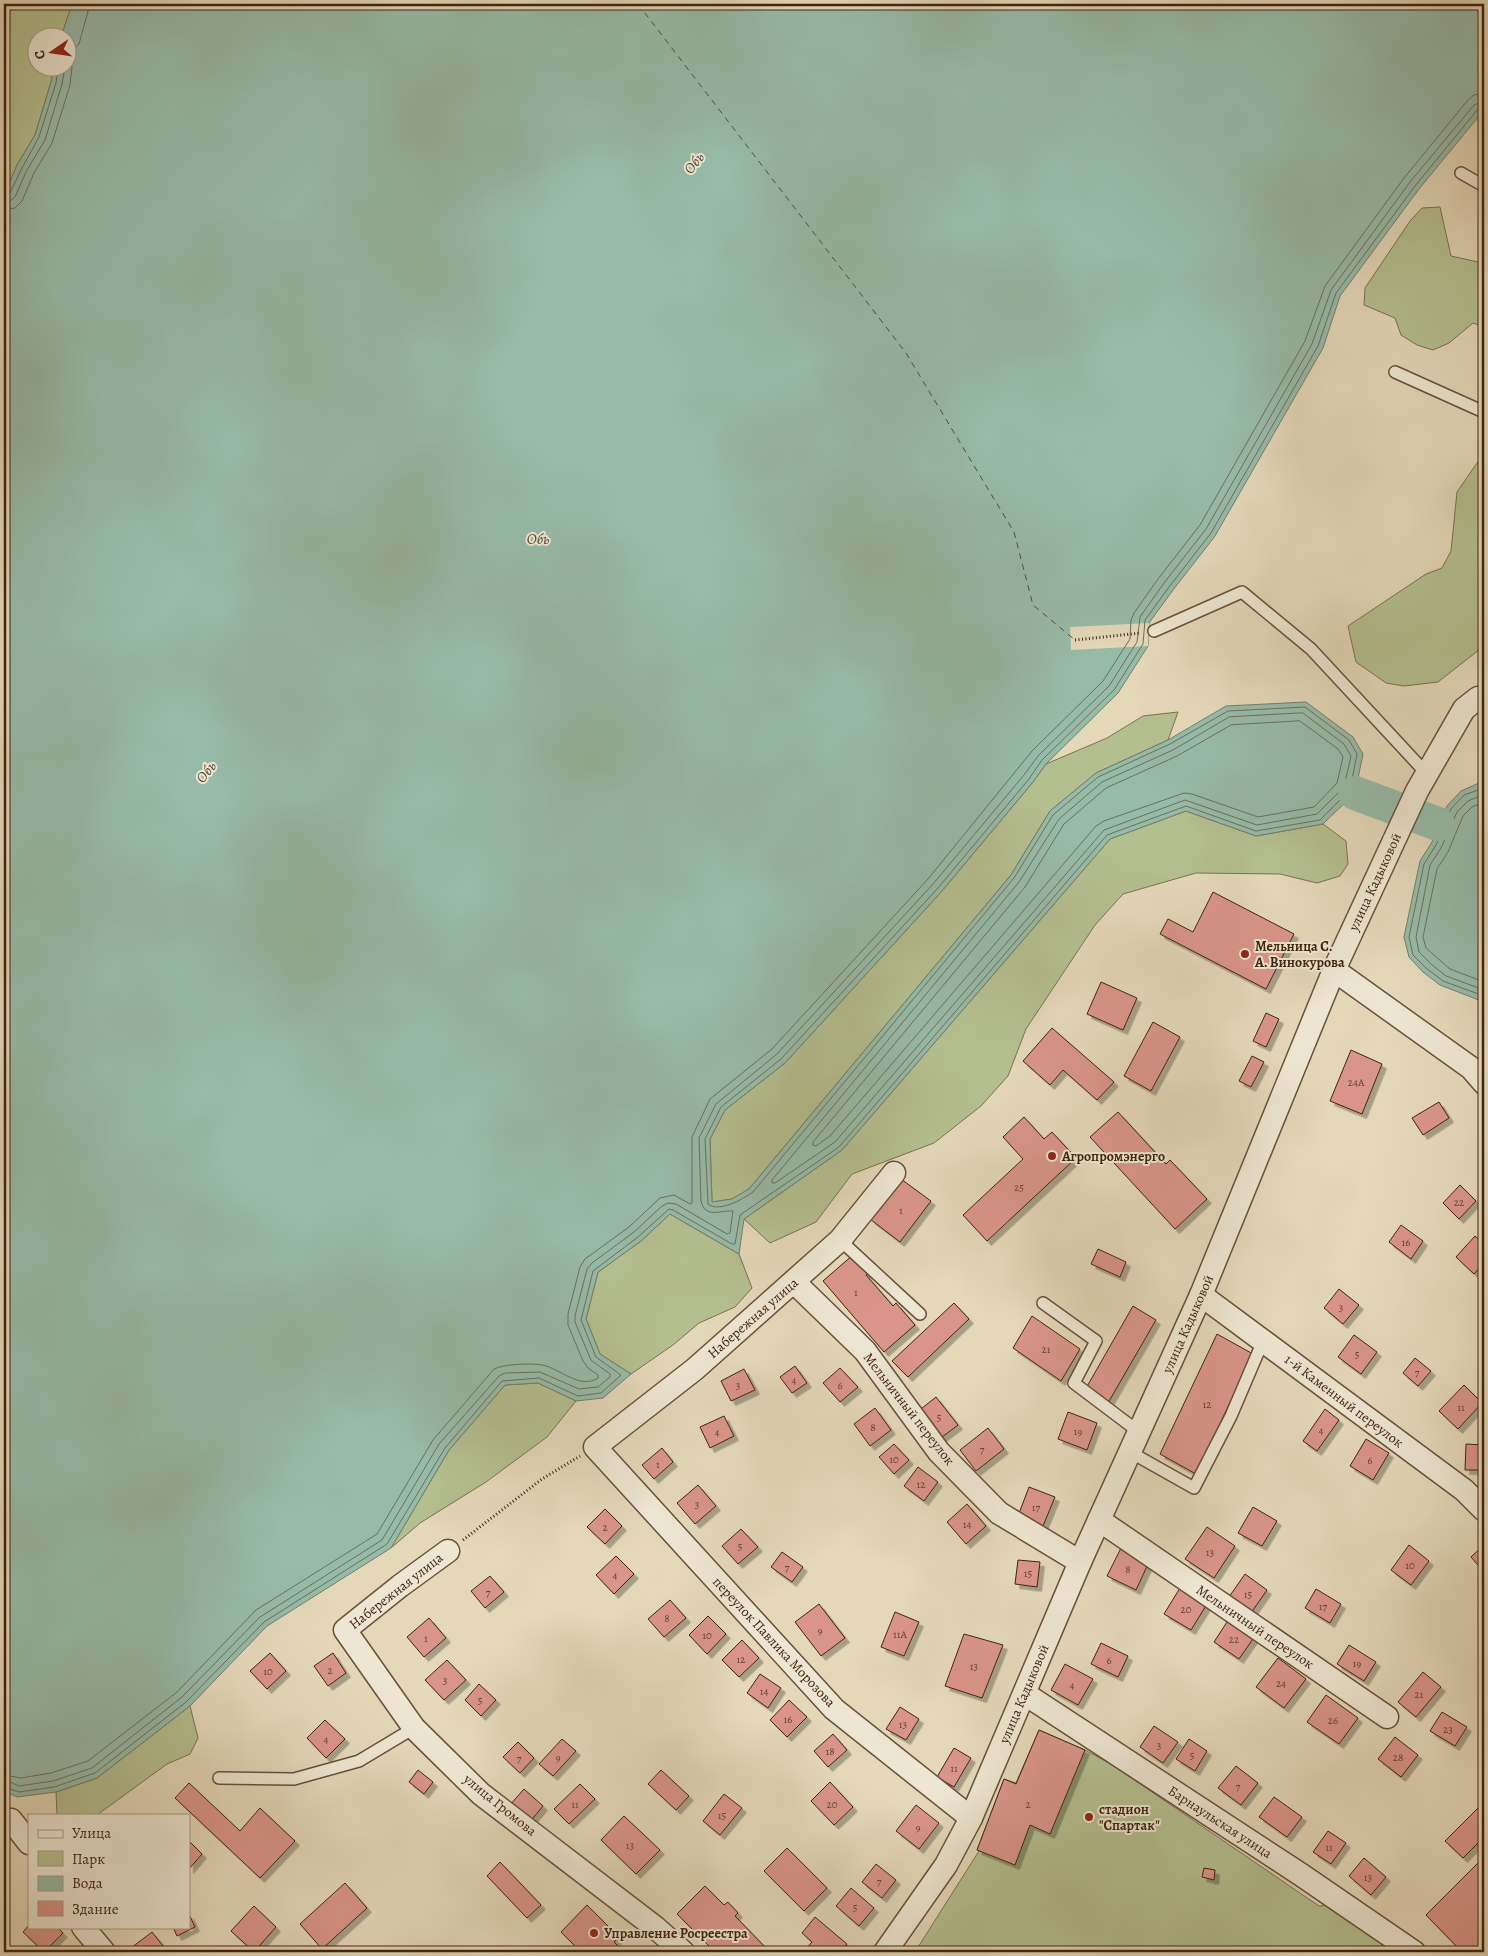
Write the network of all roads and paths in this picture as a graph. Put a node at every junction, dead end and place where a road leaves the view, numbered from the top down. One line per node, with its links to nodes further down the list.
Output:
1 (1461, 173): 2 (lane)
2 (1484, 186)
3 (1395, 372): 4 (lane)
4 (1484, 412)
5 (1154, 631): 6 (path); 8 (lane)
6 (1074, 640)
7 (1482, 697): 8 (street, улица Кадыковой)
8 (1422, 782): 9 (street, улица Кадыковой)
9 (1334, 970): 10 (street); 14 (street, улица Кадыковой)
10 (1484, 1083)
11 (894, 1173): 12 (street, Набережная улица)
12 (840, 1240): 13 (street, Набережная улица); 16 (lane)
13 (794, 1282): 19 (street, Набережная улица); 24 (street, Мельничный переулок)
14 (1201, 1295): 17 (street, 1-й Каменный переулок); 18 (street, улица Кадыковой)
15 (1043, 1303): 18 (lane)
16 (920, 1314)
17 (1263, 1341): 20 (lane); 21 (street, 1-й Каменный переулок)
18 (1139, 1432): 20 (street, улица Кадыковой)
19 (595, 1447): 23 (path); 30 (street, переулок Павлика Морозова)
20 (1130, 1452): 22 (street, улица Кадыковой)
21 (1484, 1510)
22 (1099, 1520): 24 (street, улица Кадыковой); 27 (street, Мельничный переулок)
23 (448, 1551): 25 (street, Набережная улица)
24 (1080, 1562): 26 (street, улица Кадыковой)
25 (345, 1630): 28 (street, улица Громова)
26 (1025, 1694): 30 (street, улица Кадыковой); 37 (street, Барнаульская улица)
27 (1387, 1717)
28 (414, 1728): 29 (lane); 35 (street, улица Громова)
29 (219, 1778)
30 (971, 1818): 36 (street, улица Кадыковой)
31 (11, 1820): 32 (street)
32 (28, 1842)
33 (84, 1928): 34 (street)
34 (104, 1952)
35 (683, 1952)
36 (885, 1952)
37 (1414, 1952)

